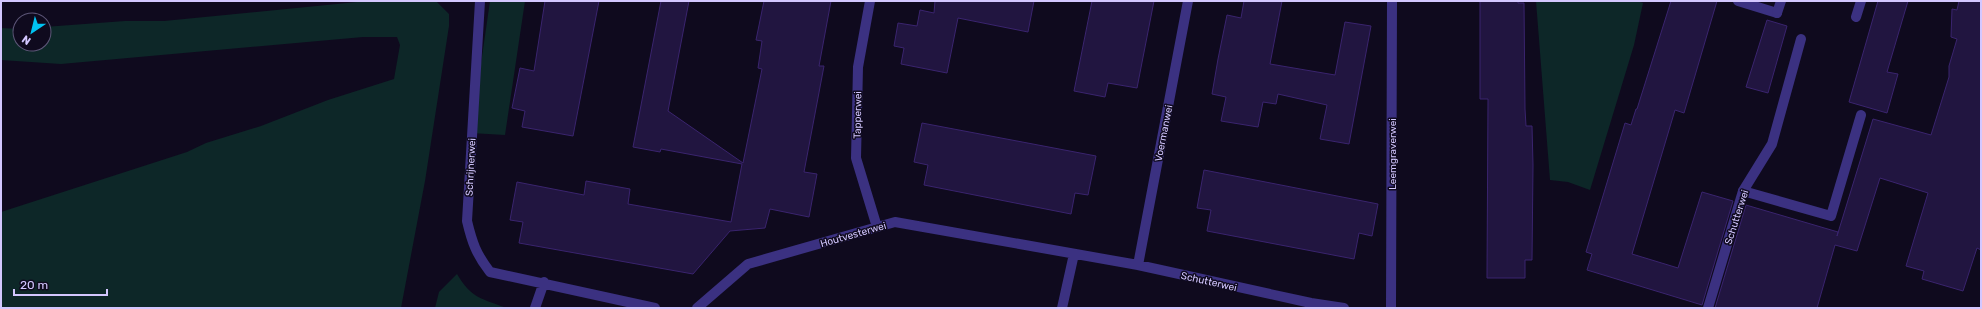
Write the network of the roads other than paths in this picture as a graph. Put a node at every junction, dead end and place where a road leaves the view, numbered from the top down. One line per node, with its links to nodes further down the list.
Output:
1 (480, 1): 15 (street, Schrijnerwei)
2 (870, 1): 12 (street, Tapperwei)
3 (1188, 1): 14 (street, Voermanwei)
4 (1392, 1): 22 (street, Leemgraverwei)
5 (1738, 1): 6 (street)
6 (1781, 1)
7 (1861, 1): 8 (street)
8 (1856, 17)
9 (1801, 39): 11 (street, Schutterwei)
10 (1861, 115): 11 (street)
11 (1743, 191): 23 (street, Schutterwei)
12 (877, 227): 13 (street, Houtvesterwei); 19 (street, Houtvesterwei)
13 (1074, 254): 14 (street, Schutterwei); 20 (street)
14 (1138, 265): 16 (street, Schutterwei)
15 (544, 282): 17 (street); 18 (street)
16 (1312, 306): 21 (street, Schutterwei)
17 (535, 308)
18 (655, 308)
19 (696, 308)
20 (1062, 308)
21 (1344, 308)
22 (1391, 308)
23 (1708, 308)

